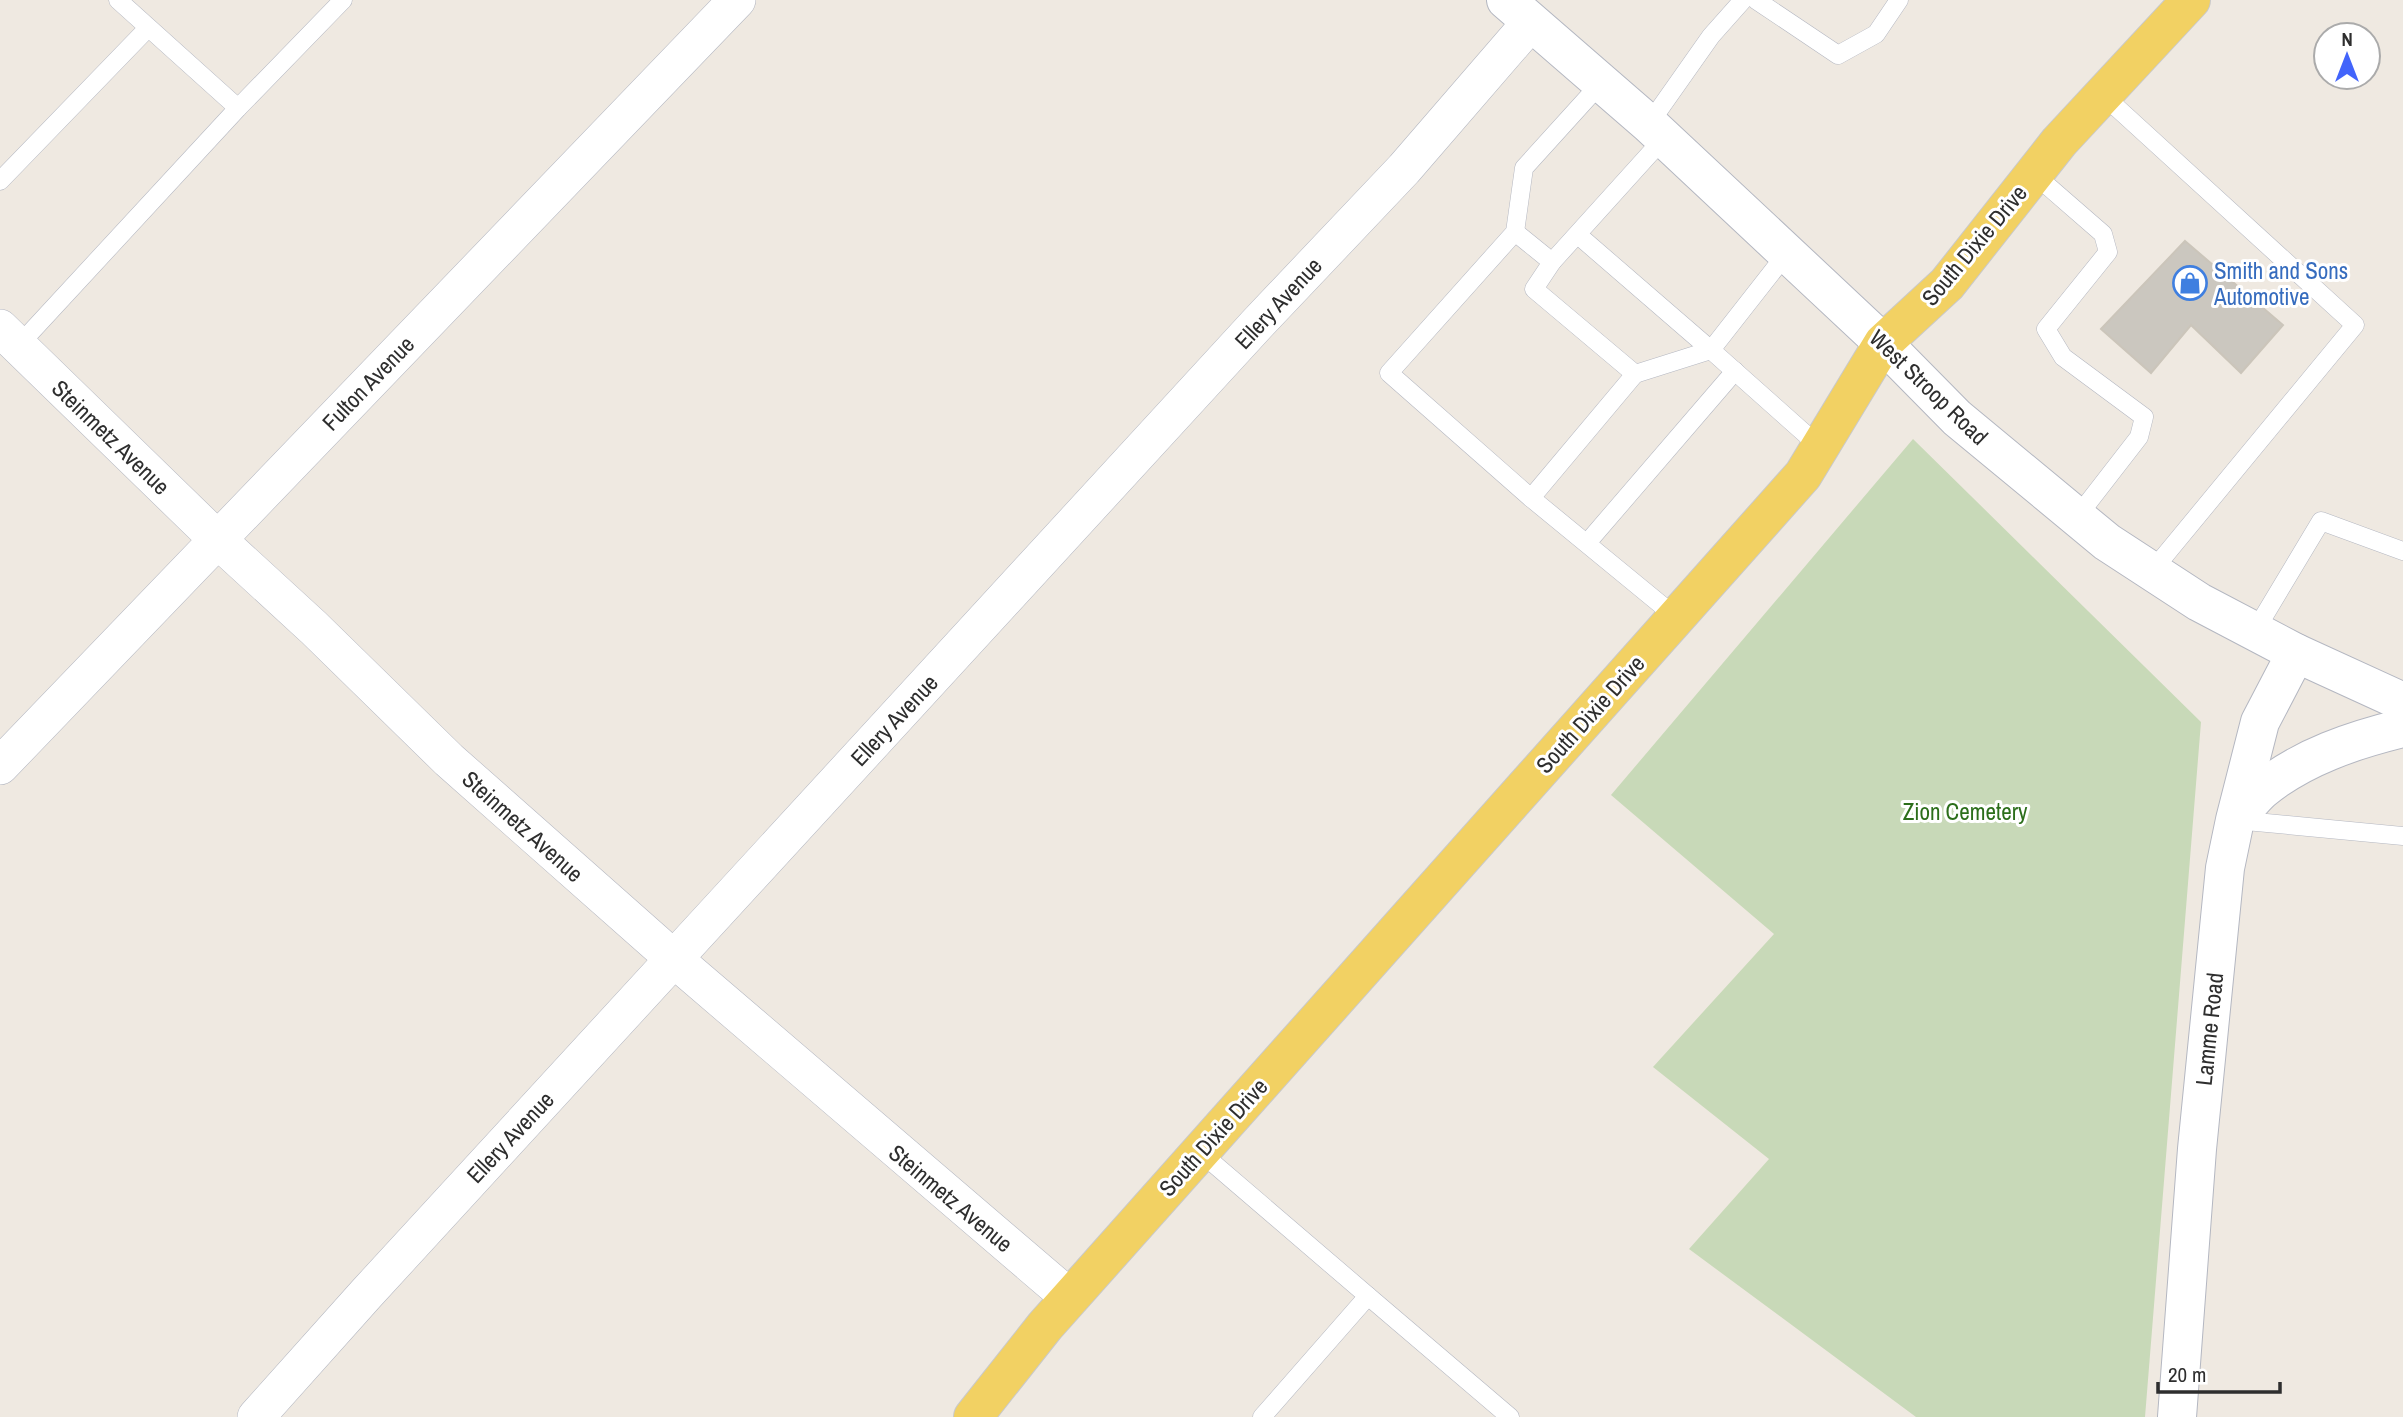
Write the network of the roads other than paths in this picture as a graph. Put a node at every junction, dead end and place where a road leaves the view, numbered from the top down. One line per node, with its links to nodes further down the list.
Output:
1 (118, 0): 9 (lane)
2 (343, 0): 12 (lane)
3 (737, 0): 28 (street, Fulton Avenue)
4 (1743, 0): 13 (lane)
5 (1756, 0): 6 (lane)
6 (1899, 0)
7 (2177, 5): 11 (main road, South Dixie Drive)
8 (1518, 11): 10 (main road, West Stroop Road); 40 (street, Ellery Avenue)
9 (148, 28): 12 (lane); 15 (lane)
10 (1601, 83): 13 (main road, West Stroop Road); 16 (lane)
11 (2103, 95): 14 (main road, South Dixie Drive); 31 (lane)
12 (238, 108): 20 (lane)
13 (1657, 131): 17 (lane); 18 (main road, West Stroop Road)
14 (2034, 174): 21 (main road, South Dixie Drive); 27 (lane)
15 (0, 181)
16 (1516, 232): 19 (lane); 26 (lane)
17 (1578, 235): 19 (lane); 22 (lane)
18 (1787, 253): 21 (main road, West Stroop Road); 22 (lane)
19 (1552, 262): 24 (lane)
20 (9, 337): 28 (street, Steinmetz Avenue)
21 (1883, 343): 25 (main road, South Dixie Drive); 27 (main road, West Stroop Road)
22 (1710, 350): 23 (lane); 24 (lane)
23 (1735, 371): 25 (lane); 29 (lane)
24 (1635, 374): 26 (lane)
25 (1820, 447): 32 (main road, South Dixie Drive)
26 (1531, 498): 29 (lane)
27 (2077, 517): 31 (main road, West Stroop Road)
28 (217, 540): 37 (street, Fulton Avenue); 40 (street, Steinmetz Avenue)
29 (1587, 543): 32 (lane)
30 (2403, 551): 33 (lane)
31 (2152, 570): 33 (main road, West Stroop Road)
32 (1676, 617): 41 (main road, South Dixie Drive)
33 (2255, 631): 34 (main road, West Stroop Road)
34 (2296, 653): 35 (main road, West Stroop Road); 38 (main road, Lamme Road)
35 (2403, 702)
36 (2403, 728): 38 (main road)
37 (0, 766)
38 (2235, 820): 39 (lane); 48 (main road, Lamme Road)
39 (2403, 836)
40 (674, 960): 43 (street, Steinmetz Avenue); 44 (street, Ellery Avenue)
41 (1200, 1152): 42 (lane); 43 (main road, South Dixie Drive)
42 (1368, 1296): 46 (lane); 47 (lane)
43 (1070, 1298): 45 (main road, South Dixie Drive)
44 (256, 1417)
45 (973, 1417)
46 (1262, 1417)
47 (1510, 1417)
48 (2177, 1417)

